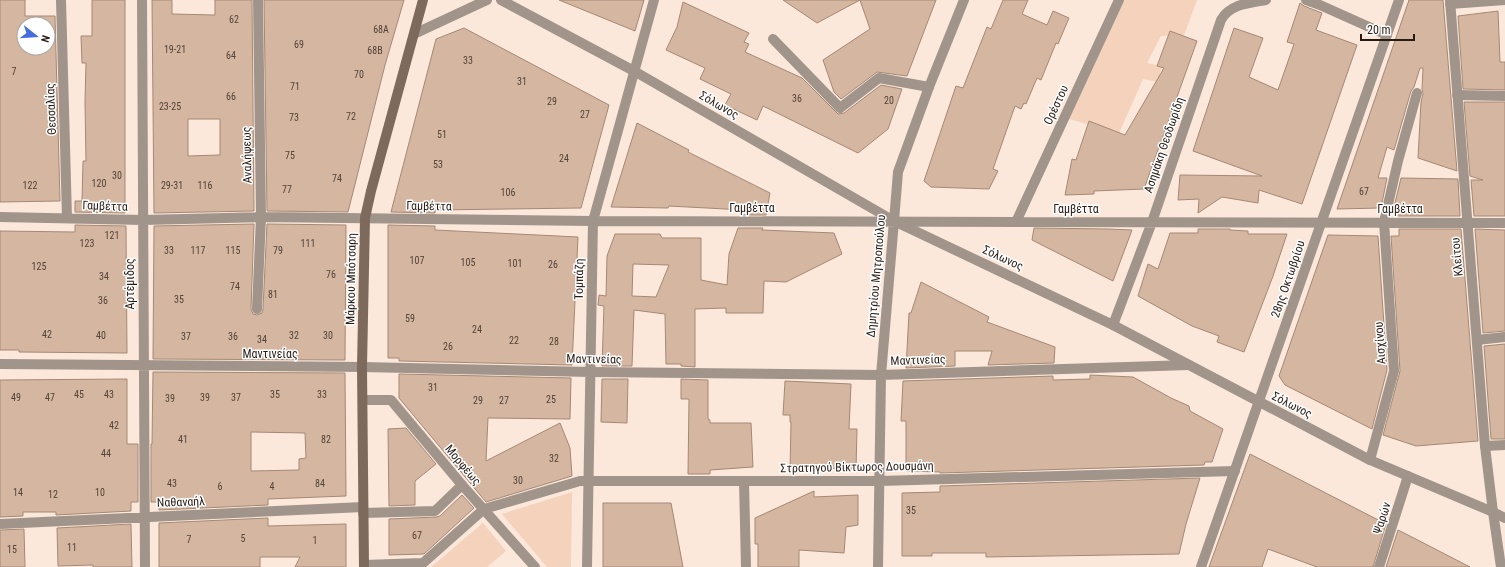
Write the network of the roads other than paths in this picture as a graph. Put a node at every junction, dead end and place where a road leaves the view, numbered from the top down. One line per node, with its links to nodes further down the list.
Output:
1 (61, 0): 25 (street, Θεσσαλίας)
2 (142, 0): 27 (street, Αρτέμιδος)
3 (258, 0): 23 (street, Αναλήψεως)
4 (423, 0): 15 (main road, Μάρκου Μπότσαρη)
5 (487, 0): 15 (street)
6 (501, 0): 18 (street, Σόλωνος)
7 (654, 0): 18 (street, Τομπάζη)
8 (964, 0): 19 (street, Δημητρίου Μητροπούλου)
9 (1119, 0): 30 (street, Ορέστου)
10 (1266, 0): 31 (street, Ασημάκη Θεοδωρίδη)
11 (1306, 0): 16 (street)
12 (1399, 0): 16 (street, 28ης Οκτωβρίου)
13 (1505, 0): 14 (street)
14 (1450, 2): 21 (street, Κλείτου)
15 (414, 34): 26 (main road, Μάρκου Μπότσαρη)
16 (1387, 35): 32 (street, 28ης Οκτωβρίου)
17 (773, 39): 19 (street)
18 (634, 71): 28 (street, Τομπάζη); 29 (street, Σόλωνος)
19 (929, 87): 29 (street, Δημητρίου Μητροπούλου)
20 (1417, 94): 33 (street, Αισχίνου)
21 (1457, 95): 22 (street); 34 (street, Κλείτου)
22 (1505, 96)
23 (261, 217): 26 (street, Γαμβέττα); 27 (street, Γαμβέττα); 36 (street, Αναλήψεως)
24 (0, 218): 25 (street, Γαμβέττα)
25 (67, 218): 27 (street, Γαμβέττα)
26 (365, 218): 28 (street, Γαμβέττα); 43 (main road, Μάρκου Μπότσαρη)
27 (143, 220): 42 (street, Αρτέμιδος)
28 (593, 221): 29 (street, Γαμβέττα); 44 (street, Τομπάζη)
29 (894, 221): 30 (street, Γαμβέττα); 37 (street, Σόλωνος); 45 (street, Δημητρίου Μητροπούλου)
30 (1016, 222): 31 (street, Γαμβέττα)
31 (1152, 222): 32 (street, Γαμβέττα); 37 (street, Ασημάκη Θεοδωρίδη)
32 (1322, 222): 33 (street, Γαμβέττα); 47 (street, 28ης Οκτωβρίου)
33 (1384, 222): 34 (street, Γαμβέττα); 50 (street, Αισχίνου)
34 (1467, 222): 35 (street, Γαμβέττα); 39 (street, Κλείτου)
35 (1505, 222)
36 (257, 309)
37 (1113, 325): 41 (street, Σόλωνος)
38 (1505, 337): 39 (street)
39 (1477, 340): 49 (street, Κλείτου)
40 (0, 364): 42 (street, Μαντινείας)
41 (1188, 365): 45 (street, Μαντινείας); 47 (street, Σόλωνος)
42 (144, 366): 43 (street, Μαντινείας); 60 (street, Αρτέμιδος)
43 (362, 367): 44 (street, Μαντινείας); 46 (main road, Μάρκου Μπότσαρη)
44 (591, 372): 45 (street, Μαντινείας); 53 (street, Τομπάζη)
45 (880, 375): 55 (street, Δημητρίου Μητροπούλου)
46 (363, 400): 56 (street, Μορφέως); 58 (main road, Μάρκου Μπότσαρη)
47 (1259, 402): 50 (street, Σόλωνος); 51 (street, 28ης Οκτωβρίου)
48 (1505, 445): 49 (street)
49 (1485, 446): 59 (street, Κλείτου)
50 (1370, 460): 52 (street, Σόλωνος)
51 (1235, 471): 55 (street, Στρατηγού Βίκτωρος Δουσμάνη); 69 (street, 28ης Οκτωβρίου)
52 (1408, 476): 59 (street, Σόλωνος); 70 (street, Ψαρών)
53 (589, 481): 54 (street, Στρατηγού Βίκτωρος Δουσμάνη); 57 (street, Στρατηγού Βίκτωρος Δουσμάνη); 66 (street, Τομπάζη)
54 (744, 481): 55 (street, Στρατηγού Βίκτωρος Δουσμάνη); 67 (street)
55 (880, 481): 68 (street, Δημητρίου Μητροπούλου)
56 (462, 485): 57 (street, Μορφέως); 58 (street, Ναθαναήλ)
57 (484, 508): 63 (street); 65 (street, Μορφέως)
58 (363, 510): 60 (street, Ναθαναήλ); 63 (main road, Μάρκου Μπότσαρη)
59 (1493, 512): 61 (street, Σόλωνος); 71 (street, Κλείτου)
60 (144, 517): 62 (street, Ναθαναήλ); 64 (street, Αρτέμιδος)
61 (1505, 518)
62 (0, 524)
63 (364, 566)
64 (144, 567)
65 (535, 567)
66 (587, 567)
67 (746, 567)
68 (878, 567)
69 (1201, 567)
70 (1379, 567)
71 (1501, 567)

